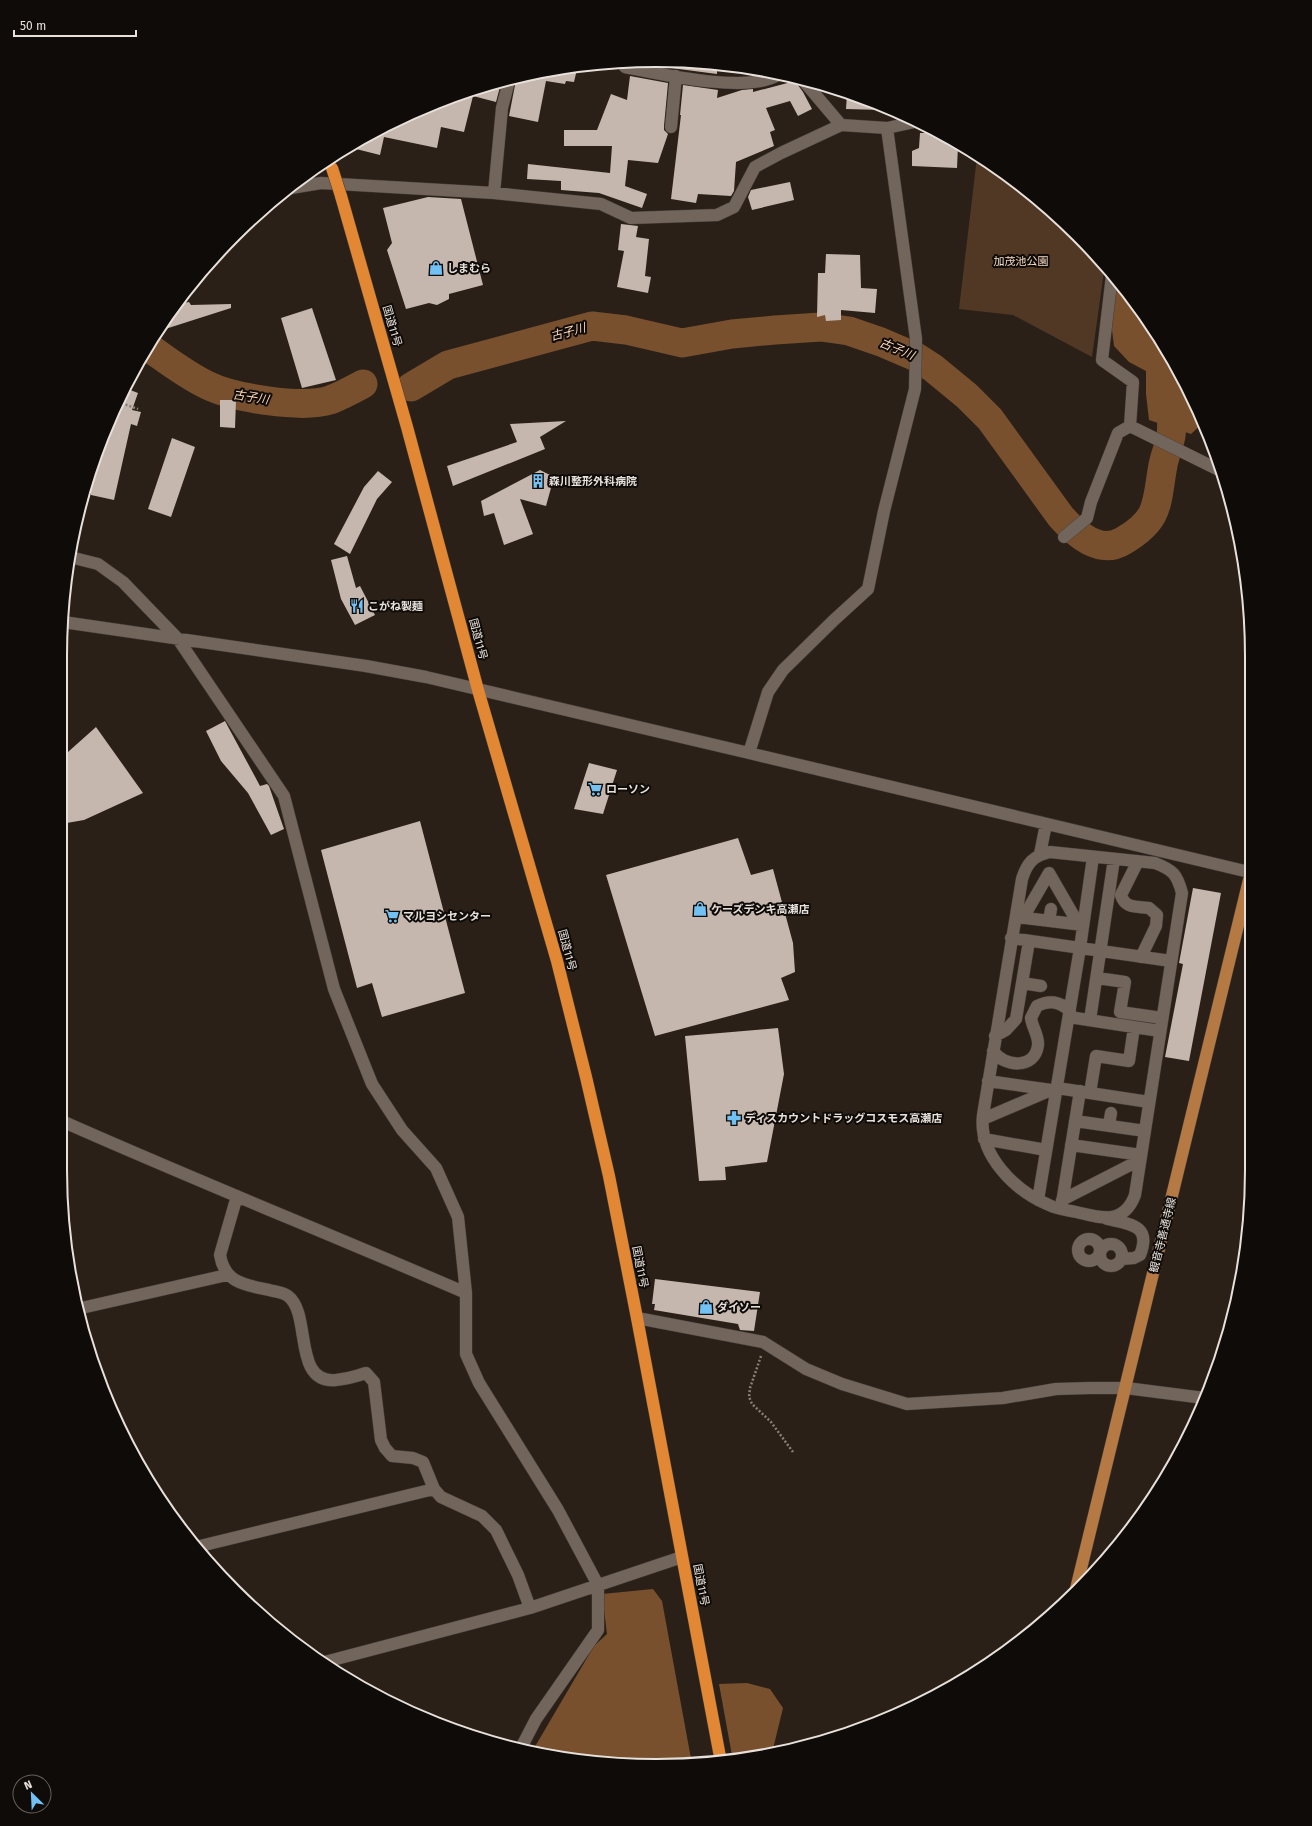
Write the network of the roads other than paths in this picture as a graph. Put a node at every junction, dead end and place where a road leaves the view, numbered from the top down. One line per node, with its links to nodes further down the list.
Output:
1 (629, 68): 2 (street)
2 (676, 76): 3 (street); 8 (street)
3 (773, 78)
4 (508, 86): 12 (street)
5 (809, 87): 7 (street)
6 (907, 124): 9 (street)
7 (840, 125): 9 (street); 12 (street)
8 (671, 127)
9 (888, 128): 21 (street)
10 (331, 164): 20 (highway, 国道11号, bridge)
11 (301, 186): 12 (street)
12 (494, 193)
13 (1111, 283): 14 (street)
14 (1130, 426): 15 (street); 16 (street)
15 (1214, 468)
16 (1064, 537)
17 (75, 558): 19 (street)
18 (68, 623): 19 (street)
19 (178, 639): 20 (street); 68 (street)
20 (478, 690): 21 (street); 70 (highway, 国道11号)
21 (749, 752): 22 (street)
22 (1046, 824): 23 (street); 27 (street)
23 (1040, 854): 24 (street); 30 (street)
24 (1093, 857): 25 (street); 32 (street)
25 (1114, 859): 26 (street); 36 (street)
26 (1138, 862): 37 (street); 38 (street)
27 (1245, 871)
28 (1245, 897): 71 (main road, 観音寺善通寺線)
29 (1051, 909): 31 (street)
30 (1019, 917): 31 (street); 32 (street); 33 (street)
31 (1049, 921): 32 (street)
32 (1081, 925): 35 (street)
33 (1011, 938): 34 (street); 47 (street)
34 (1029, 941): 35 (street); 40 (street)
35 (1080, 948): 36 (street); 42 (street)
36 (1101, 951): 37 (street); 39 (street)
37 (1141, 957): 38 (street)
38 (1171, 961): 43 (street)
39 (1097, 978): 43 (street); 44 (street)
40 (1022, 983): 41 (street); 47 (street)
41 (1041, 986)
42 (1069, 1014): 44 (street); 48 (street); 50 (street)
43 (1162, 1018): 46 (street)
44 (1090, 1020): 45 (street)
45 (1134, 1027): 46 (street); 51 (street)
46 (1160, 1031): 52 (street)
47 (995, 1036): 48 (street)
48 (993, 1051): 49 (street)
49 (988, 1081): 50 (street); 53 (street)
50 (1055, 1089): 51 (street); 53 (street); 59 (street)
51 (1085, 1092): 52 (street); 54 (street)
52 (1149, 1102): 56 (street)
53 (982, 1119): 57 (street)
54 (1075, 1121): 56 (street); 58 (street)
55 (67, 1123): 61 (street)
56 (1145, 1131): 60 (street)
57 (984, 1138): 59 (street); 62 (street)
58 (1072, 1145): 60 (street); 63 (street)
59 (1046, 1150): 62 (street)
60 (1141, 1157): 63 (street); 64 (street)
61 (237, 1196): 67 (street); 68 (street)
62 (1038, 1200): 63 (street)
63 (1062, 1204): 64 (street)
64 (1101, 1218): 65 (street); 66 (street)
65 (1093, 1239): 66 (street); 66 (street)
66 (1101, 1252)
67 (227, 1275): 69 (street); 73 (street)
68 (466, 1292): 77 (street)
69 (84, 1308)
70 (637, 1318): 71 (street); 75 (highway, 国道11号)
71 (1126, 1388): 72 (street); 76 (main road, 観音寺善通寺線)
72 (1199, 1397)
73 (434, 1489): 74 (street); 78 (street)
74 (203, 1545)
75 (682, 1556): 77 (street); 81 (highway, 国道11号)
76 (1078, 1579)
77 (598, 1585): 78 (street); 80 (street)
78 (530, 1608): 79 (street)
79 (329, 1660)
80 (523, 1744)
81 (720, 1755)

